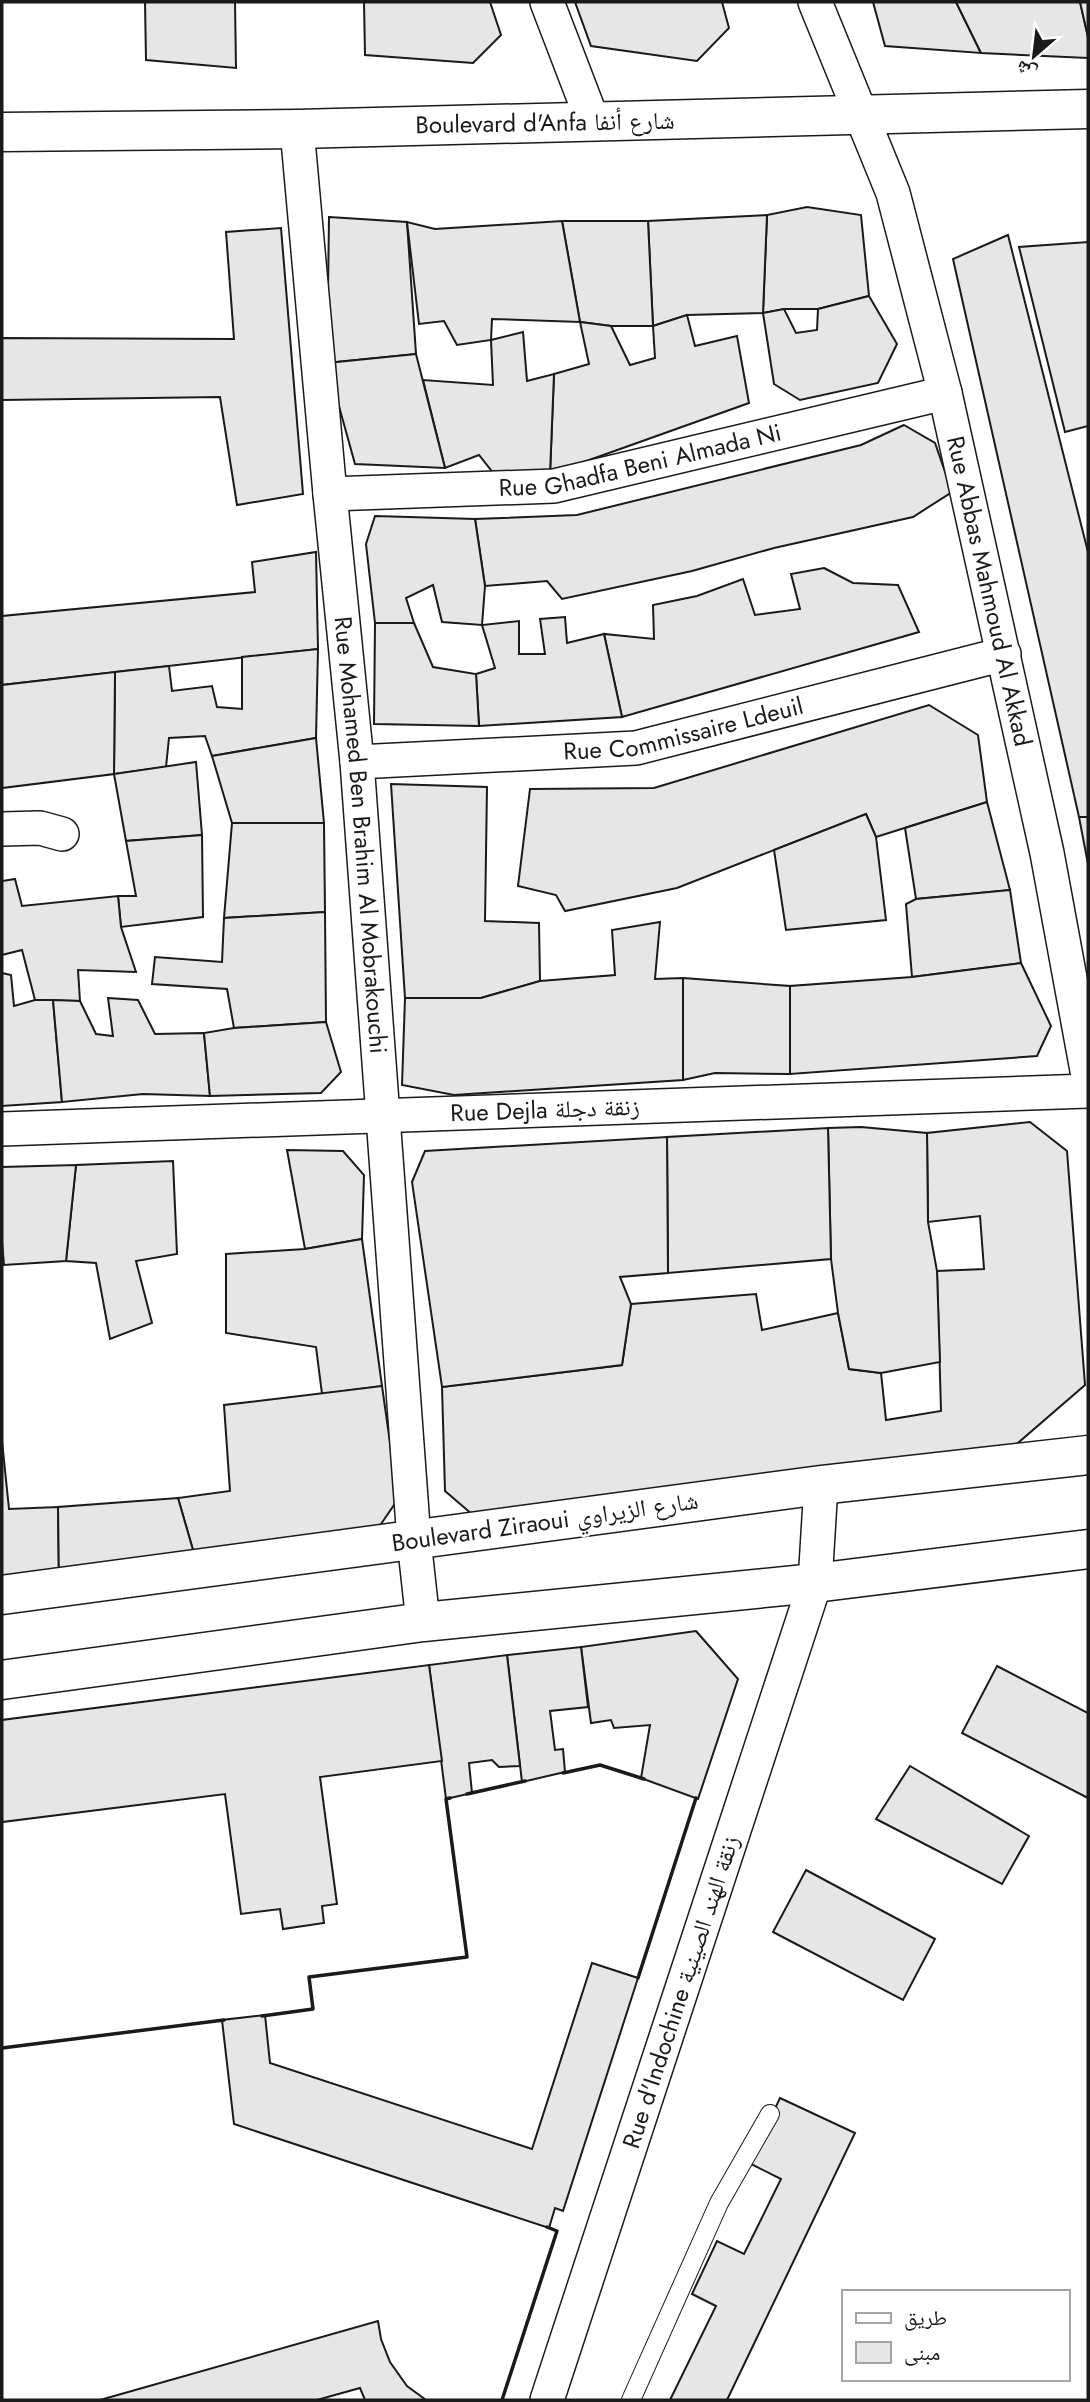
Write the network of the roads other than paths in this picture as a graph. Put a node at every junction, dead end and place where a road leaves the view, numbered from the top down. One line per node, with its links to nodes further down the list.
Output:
1 (547, 2): 5 (street)
2 (815, 2): 4 (street, Rue Abbas Mahmoud Al Akkad)
3 (1088, 109): 4 (main road, Boulevard d'Anfa شارع أنفا)
4 (860, 115): 5 (main road, Boulevard d'Anfa شارع أنفا); 8 (street, Rue Abbas Mahmoud Al Akkad)
5 (593, 122): 6 (main road, Boulevard d'Anfa شارع أنفا)
6 (297, 130): 7 (main road, Boulevard d'Anfa شارع أنفا); 9 (street, Rue Mohamed Ben Brahim Al Mobrakouchi)
7 (2, 132)
8 (945, 393): 9 (street, Rue Ghadfa Beni Almada Ni); 10 (street, Rue Abbas Mahmoud Al Akkad)
9 (330, 494): 11 (street, Rue Mohamed Ben Brahim Al Mobrakouchi)
10 (1004, 654): 11 (street, Rue Commissaire Ldeuil); 14 (street, Rue Abbas Mahmoud Al Akkad)
11 (357, 762): 16 (street, Rue Mohamed Ben Brahim Al Mobrakouchi)
12 (2, 829): 13 (street)
13 (62, 834)
14 (1088, 1076)
15 (1088, 1091): 16 (street, Rue Dejla زنقة دجلة)
16 (382, 1116): 17 (street, Rue Dejla زنقة دجلة); 20 (street, Rue Mohamed Ben Brahim Al Mobrakouchi)
17 (2, 1129)
18 (1088, 1455): 19 (main road, Boulevard Ziraoui شارع الزيراوي)
19 (821, 1485): 20 (main road, Boulevard Ziraoui شارع الزيراوي); 22 (street, Rue d'Indochine زنقة الهند الصينية)
20 (414, 1540): 23 (main road, Boulevard Ziraoui شارع الزيراوي); 24 (street, Rue Mohamed Ben Brahim Al Mobrakouchi)
21 (1088, 1549): 22 (main road)
22 (815, 1583): 24 (main road); 27 (street, Rue d'Indochine زنقة الهند الصينية)
23 (2, 1595)
24 (424, 1622): 25 (main road)
25 (2, 1680)
26 (770, 2114): 28 (lane)
27 (547, 2400)
28 (631, 2400)

